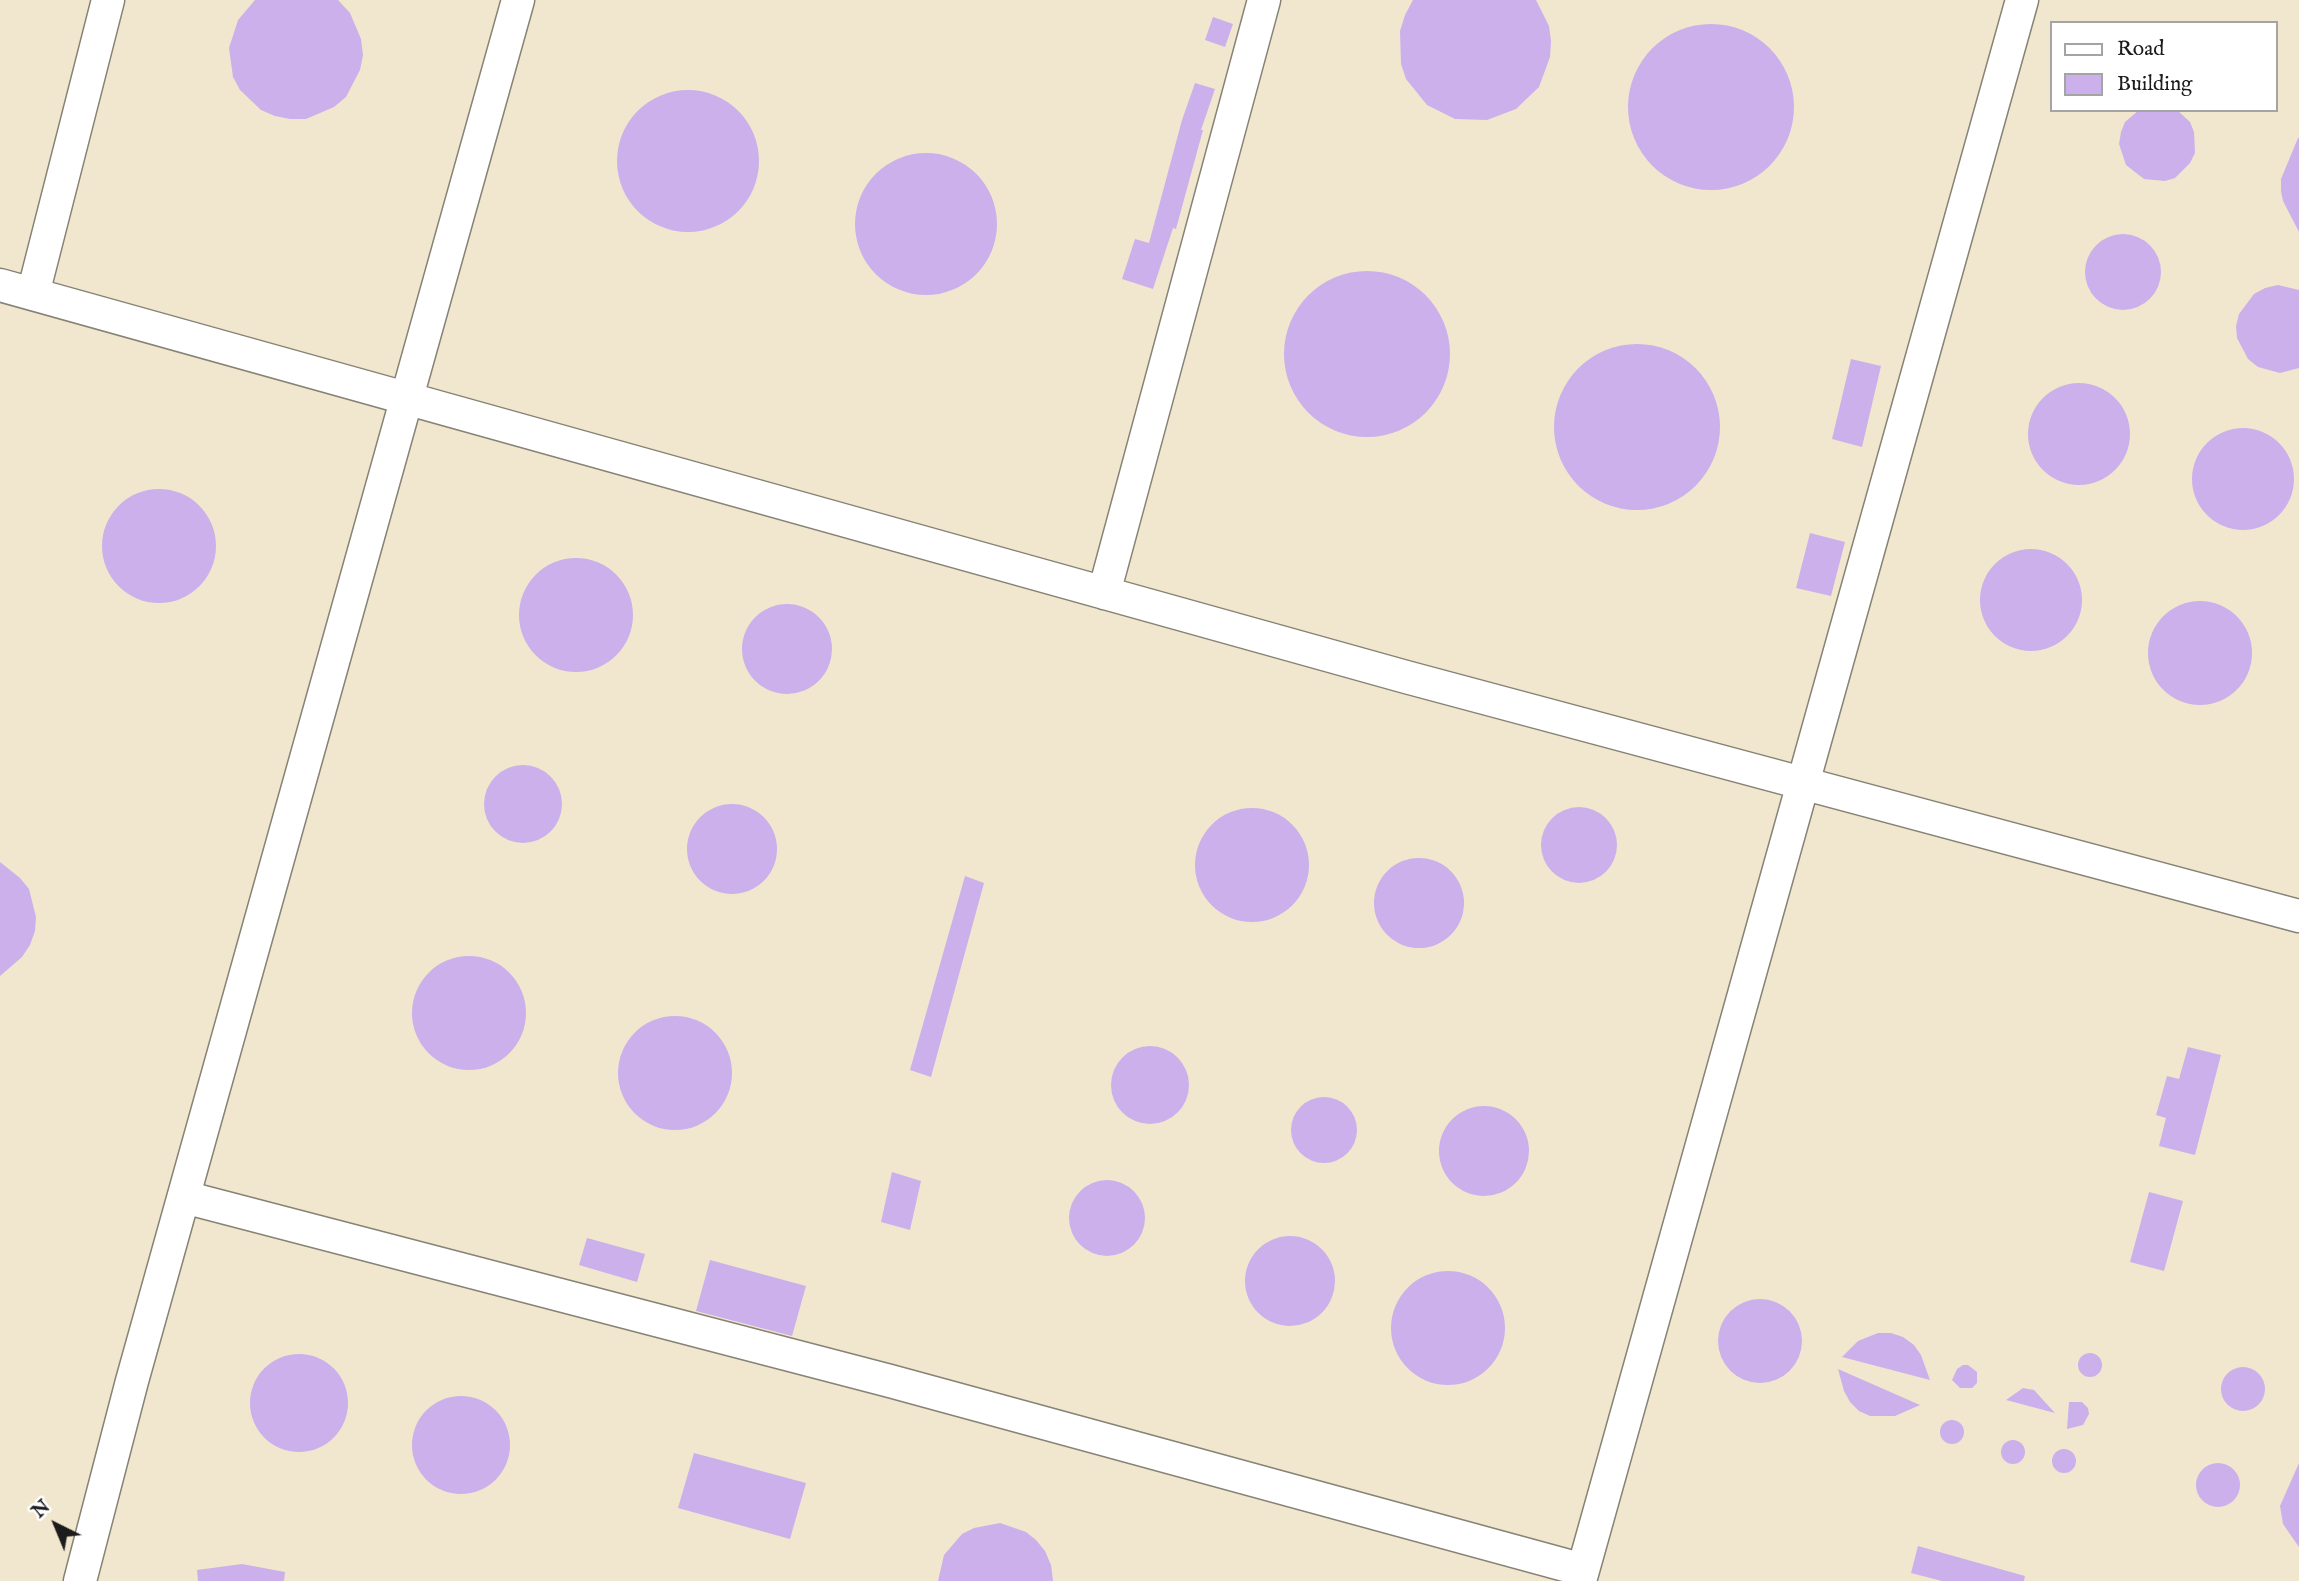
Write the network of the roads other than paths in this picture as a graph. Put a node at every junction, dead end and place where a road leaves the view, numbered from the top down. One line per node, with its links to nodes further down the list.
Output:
1 (108, 0): 6 (lane)
2 (517, 0): 7 (lane)
3 (1264, 0): 8 (lane)
4 (2022, 0): 9 (lane)
5 (0, 285): 6 (lane)
6 (33, 295): 7 (lane)
7 (407, 400): 8 (lane); 11 (lane)
8 (1104, 593): 9 (lane)
9 (1803, 783): 10 (lane); 12 (lane)
10 (2299, 916)
11 (184, 1197): 12 (lane); 13 (lane)
12 (1582, 1575)
13 (80, 1581)

